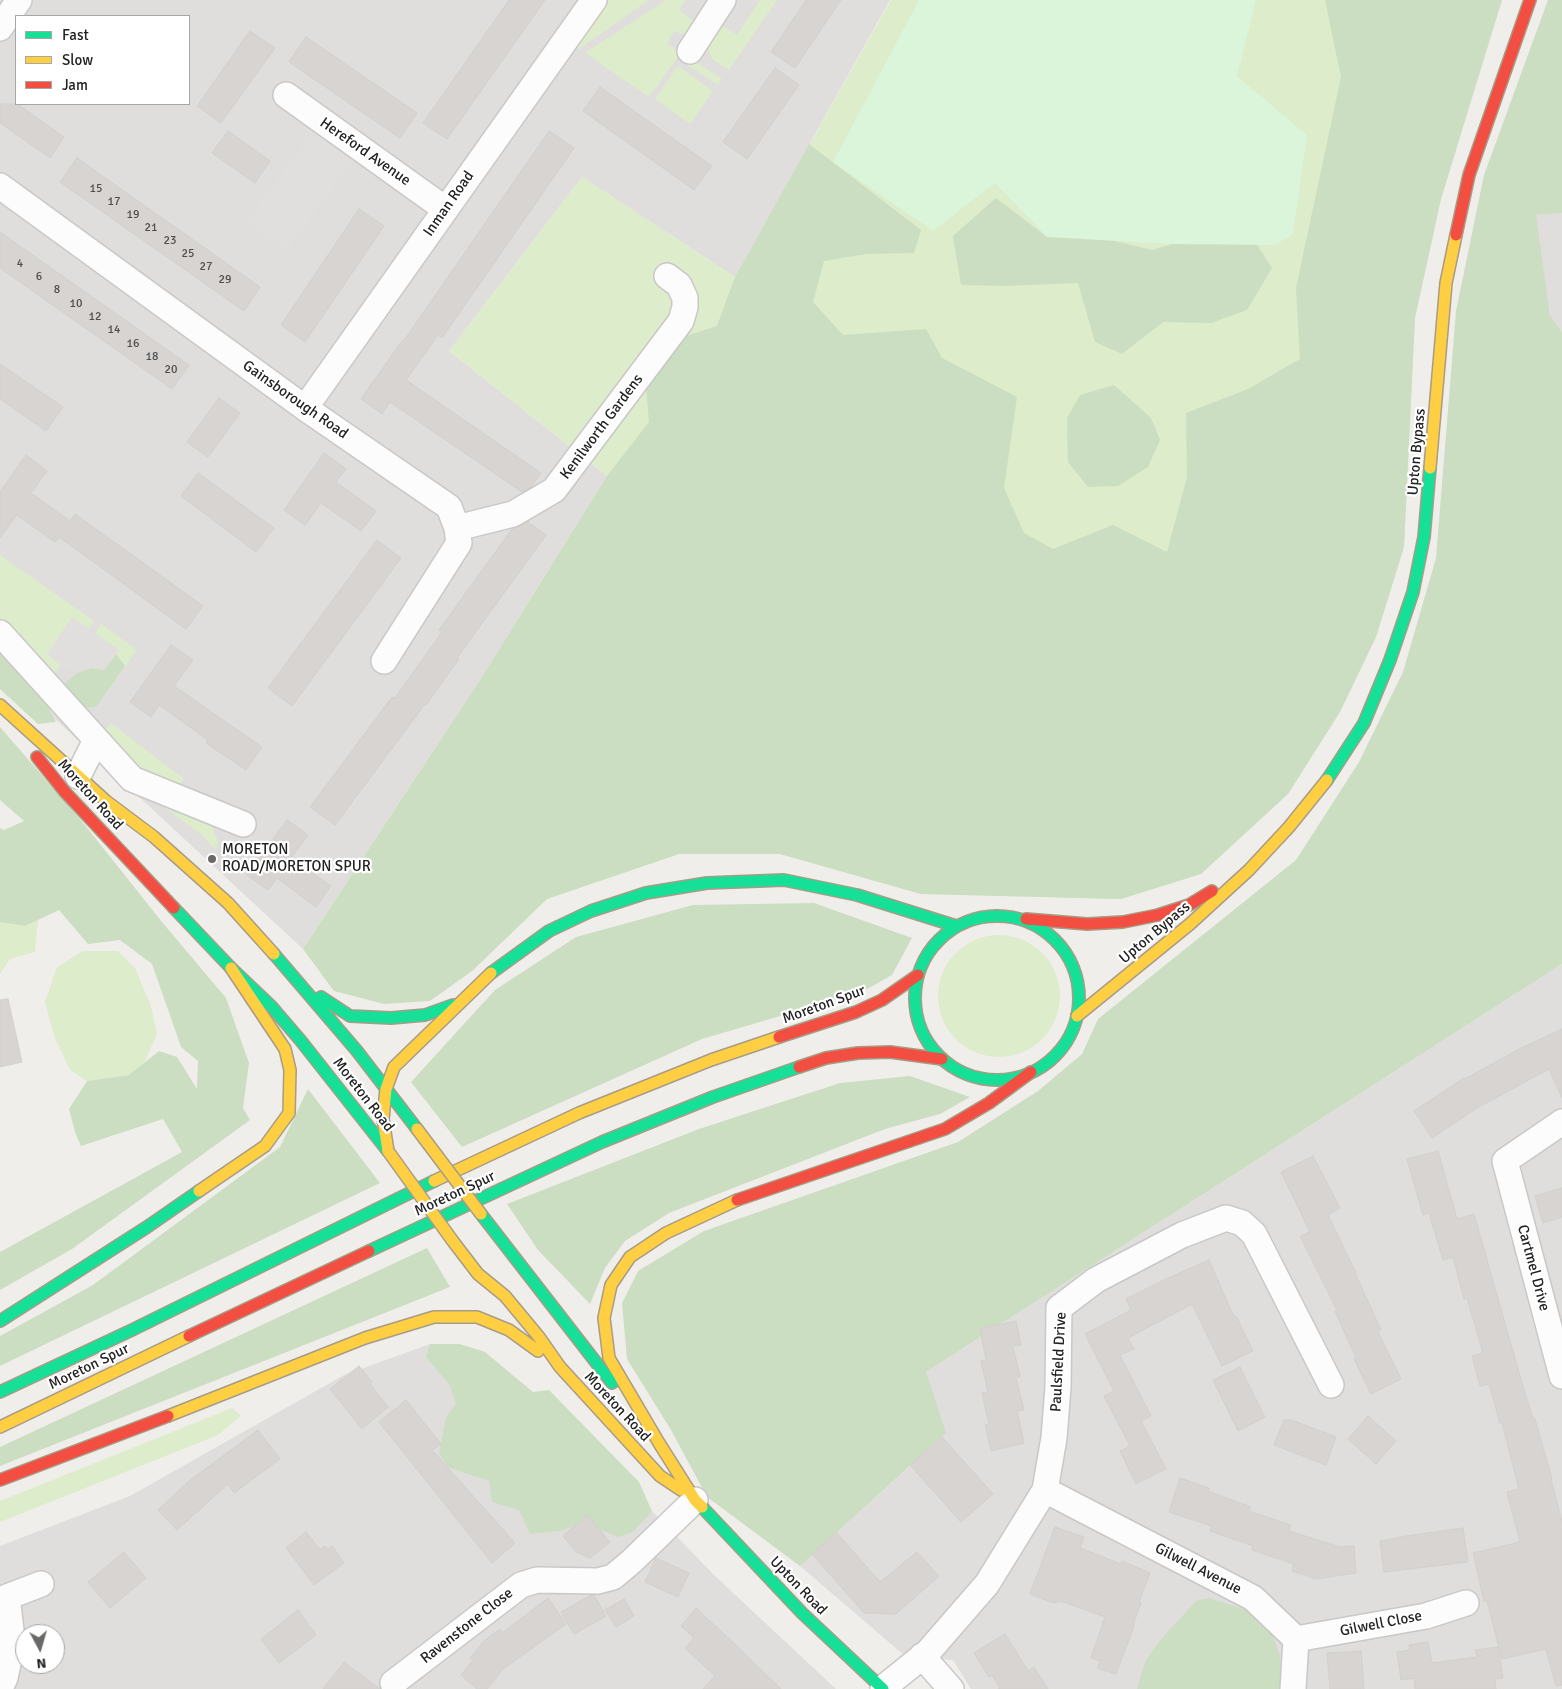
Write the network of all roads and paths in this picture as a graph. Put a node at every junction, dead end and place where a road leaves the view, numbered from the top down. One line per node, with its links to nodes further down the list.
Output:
1 (19, 0): 5 (street)
2 (594, 0): 9 (street, Inman Road)
3 (723, 0): 6 (street)
4 (1530, 0): 20 (main road, Upton Bypass)
5 (0, 28)
6 (690, 51)
7 (286, 95): 9 (street, Hereford Avenue)
8 (0, 186): 11 (street, Gainsborough Road)
9 (445, 208): 11 (street, Inman Road)
10 (667, 276): 12 (street, Kenilworth Gardens)
11 (305, 408): 12 (street, Gainsborough Road)
12 (457, 528): 14 (street)
13 (0, 633): 17 (street)
14 (384, 660)
15 (0, 705): 18 (main road, Moreton Road)
16 (0, 712): 23 (main road, Moreton Road)
17 (96, 740): 18 (street); 19 (street)
18 (78, 776): 25 (main road, Moreton Road)
19 (243, 824)
20 (1249, 870): 21 (main road, Upton Bypass); 27 (main road, Upton Bypass)
21 (1017, 918): 22 (main road); 27 (main road)
22 (956, 926): 24 (main road); 26 (main road)
23 (231, 968): 32 (main road, Moreton Road); 39 (main road)
24 (918, 975): 28 (main road); 43 (main road, Moreton Spur)
25 (303, 985): 26 (main road); 30 (main road, Moreton Road)
26 (457, 1004): 30 (main road)
27 (1078, 1016): 29 (main road)
28 (942, 1059): 29 (main road); 44 (main road, Moreton Spur)
29 (1031, 1072): 45 (main road)
30 (386, 1089): 32 (main road); 33 (main road, Moreton Road, bridge)
31 (1562, 1122): 41 (street, Cartmel Drive)
32 (388, 1151): 36 (main road, Moreton Road, bridge)
33 (481, 1214): 34 (main road); 45 (main road, Moreton Road)
34 (481, 1230)
35 (480, 1255): 36 (main road)
36 (476, 1277): 40 (main road, Moreton Road)
37 (462, 1303): 38 (main road)
38 (449, 1317): 40 (main road); 46 (main road)
39 (0, 1321)
40 (560, 1367): 48 (main road, Moreton Road)
41 (1562, 1376)
42 (1331, 1385): 47 (street, Paulsfield Drive)
43 (0, 1392)
44 (0, 1427)
45 (659, 1443): 48 (main road)
46 (0, 1480)
47 (1045, 1490): 51 (street, Gilwell Avenue); 52 (street, Paulsfield Drive)
48 (695, 1500): 53 (street, Ravenstone Close); 55 (main road, Upton Road)
49 (41, 1584): 54 (street)
50 (1466, 1603): 51 (street, Gilwell Close)
51 (1296, 1639): 57 (street)
52 (922, 1656): 55 (street, Paulsfield Drive); 56 (street)
53 (394, 1683)
54 (0, 1688)
55 (883, 1689)
56 (951, 1689)
57 (1293, 1689)

